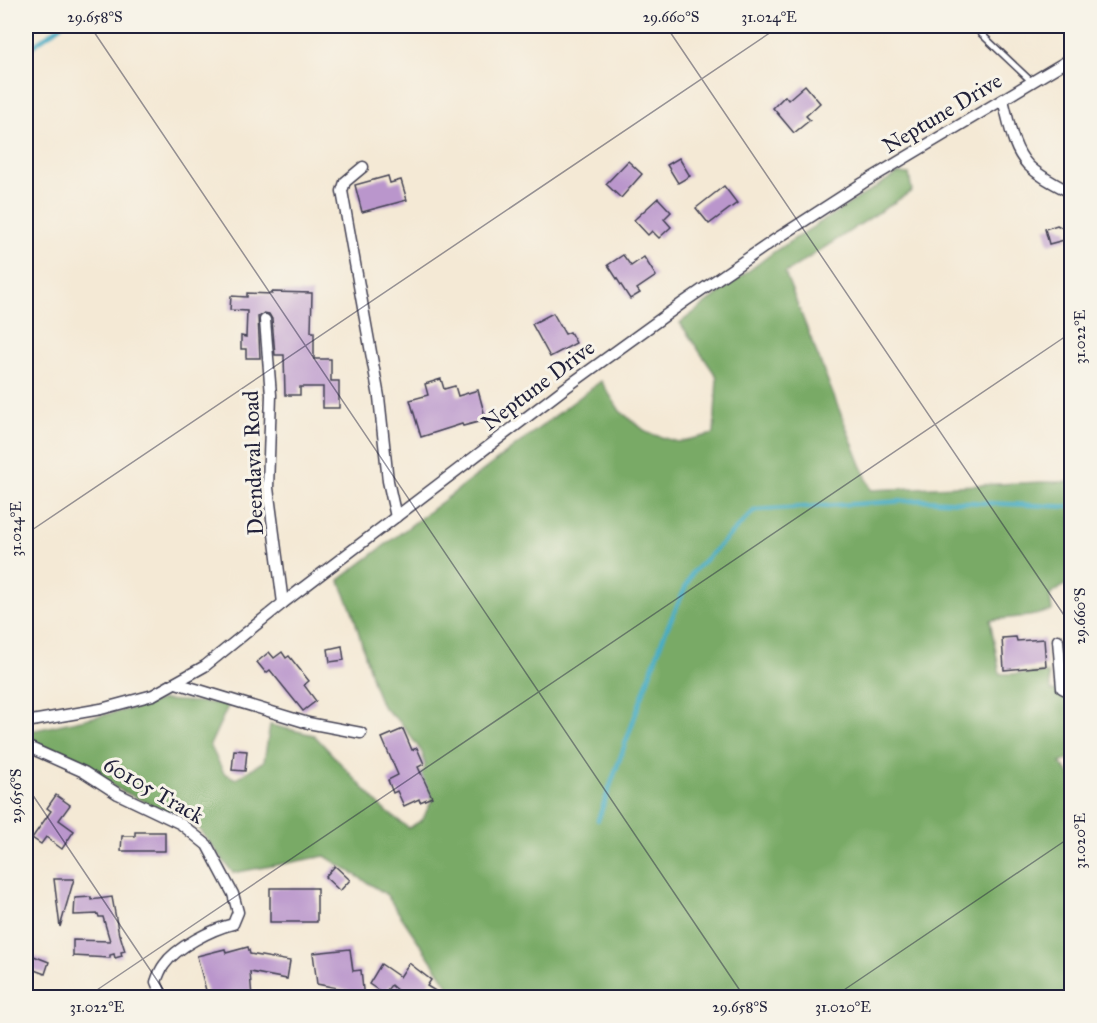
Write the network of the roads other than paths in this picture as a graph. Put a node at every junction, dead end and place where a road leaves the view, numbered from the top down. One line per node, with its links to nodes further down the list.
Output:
1 (973, 26): 3 (lane)
2 (1071, 58): 3 (street, Neptune Drive)
3 (1032, 82): 4 (street, Neptune Drive)
4 (1003, 100): 6 (street); 8 (street, Neptune Drive)
5 (363, 167): 8 (street)
6 (1071, 193)
7 (265, 320): 9 (street, Deendaval Road)
8 (396, 517): 9 (street, Neptune Drive)
9 (283, 603): 11 (street, Neptune Drive)
10 (1058, 640): 12 (street)
11 (177, 683): 13 (street, Neptune Drive); 14 (street)
12 (1071, 693)
13 (26, 722)
14 (361, 734)
15 (26, 746): 16 (street, 60105 Track)
16 (163, 998)

